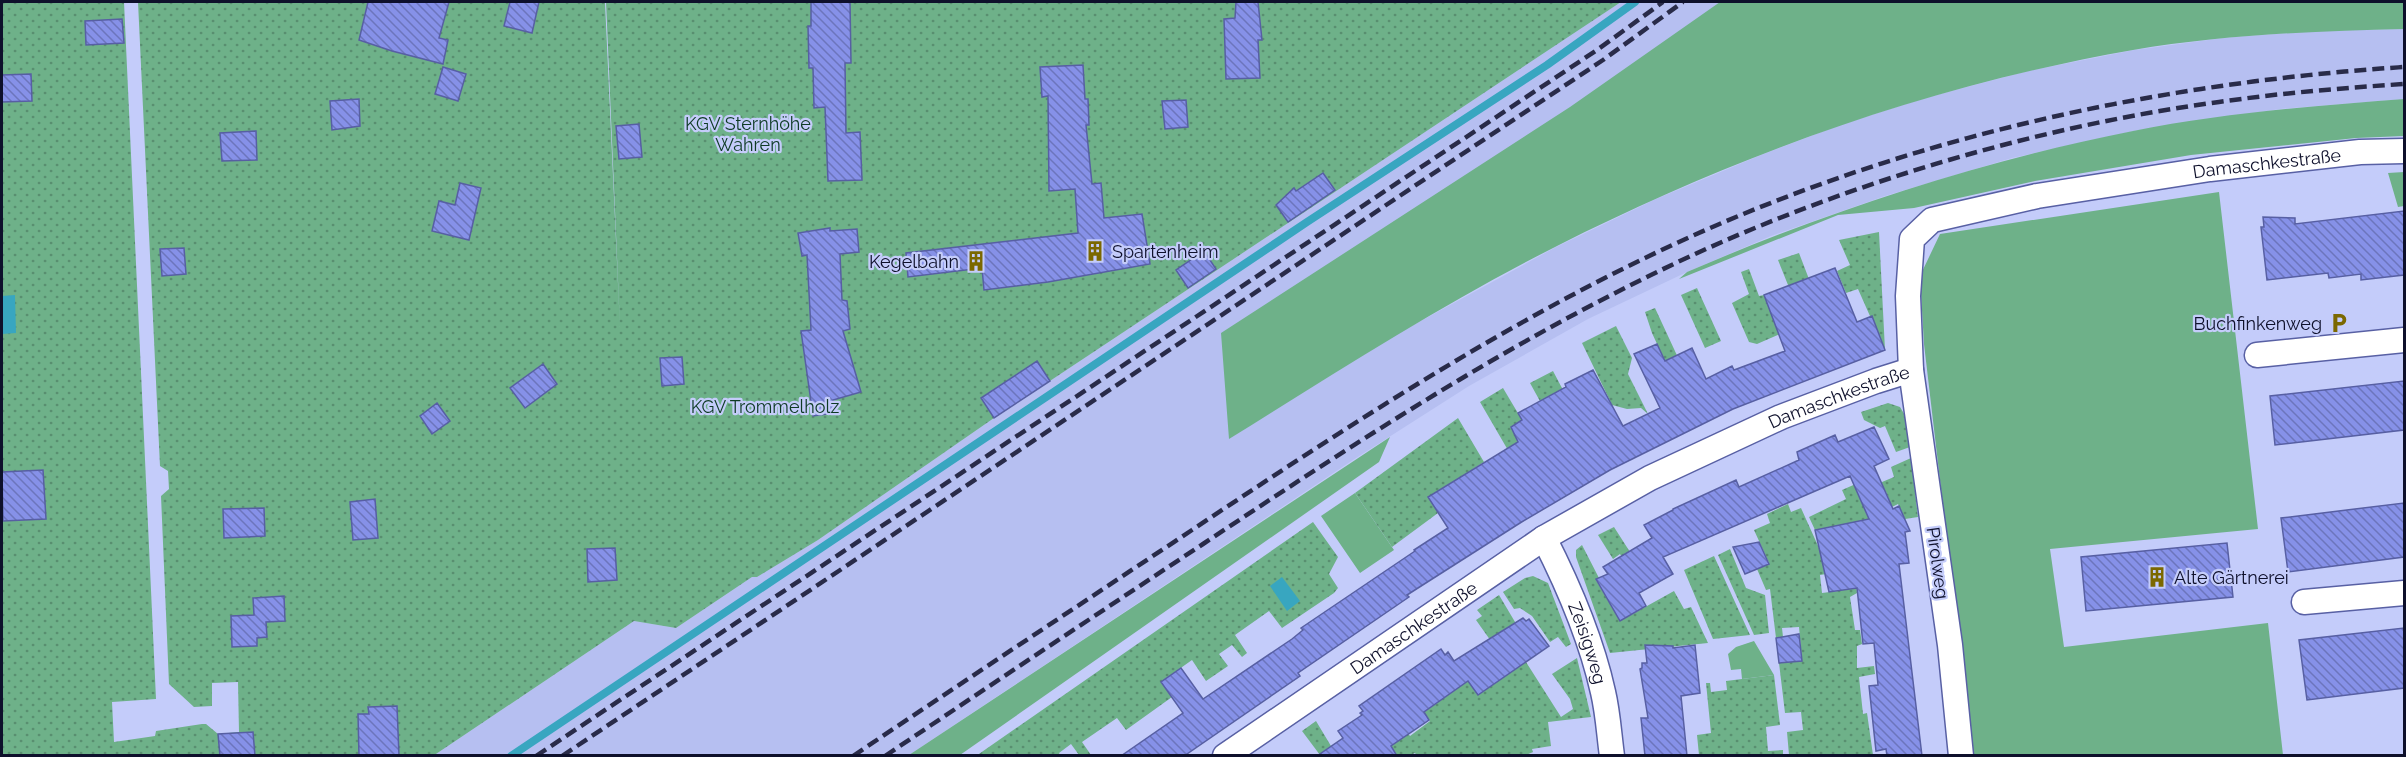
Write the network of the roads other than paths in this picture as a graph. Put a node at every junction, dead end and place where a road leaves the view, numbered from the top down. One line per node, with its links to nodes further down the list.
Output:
1 (2404, 151): 4 (street, Damaschkestraße)
2 (2404, 340): 3 (street)
3 (2257, 355)
4 (1911, 370): 5 (street, Damaschkestraße); 10 (street, Pirolweg)
5 (1544, 538): 8 (street, Damaschkestraße); 9 (street, Zeisigweg)
6 (2404, 593): 7 (street)
7 (2304, 603)
8 (1225, 756)
9 (1612, 756)
10 (1960, 756)

